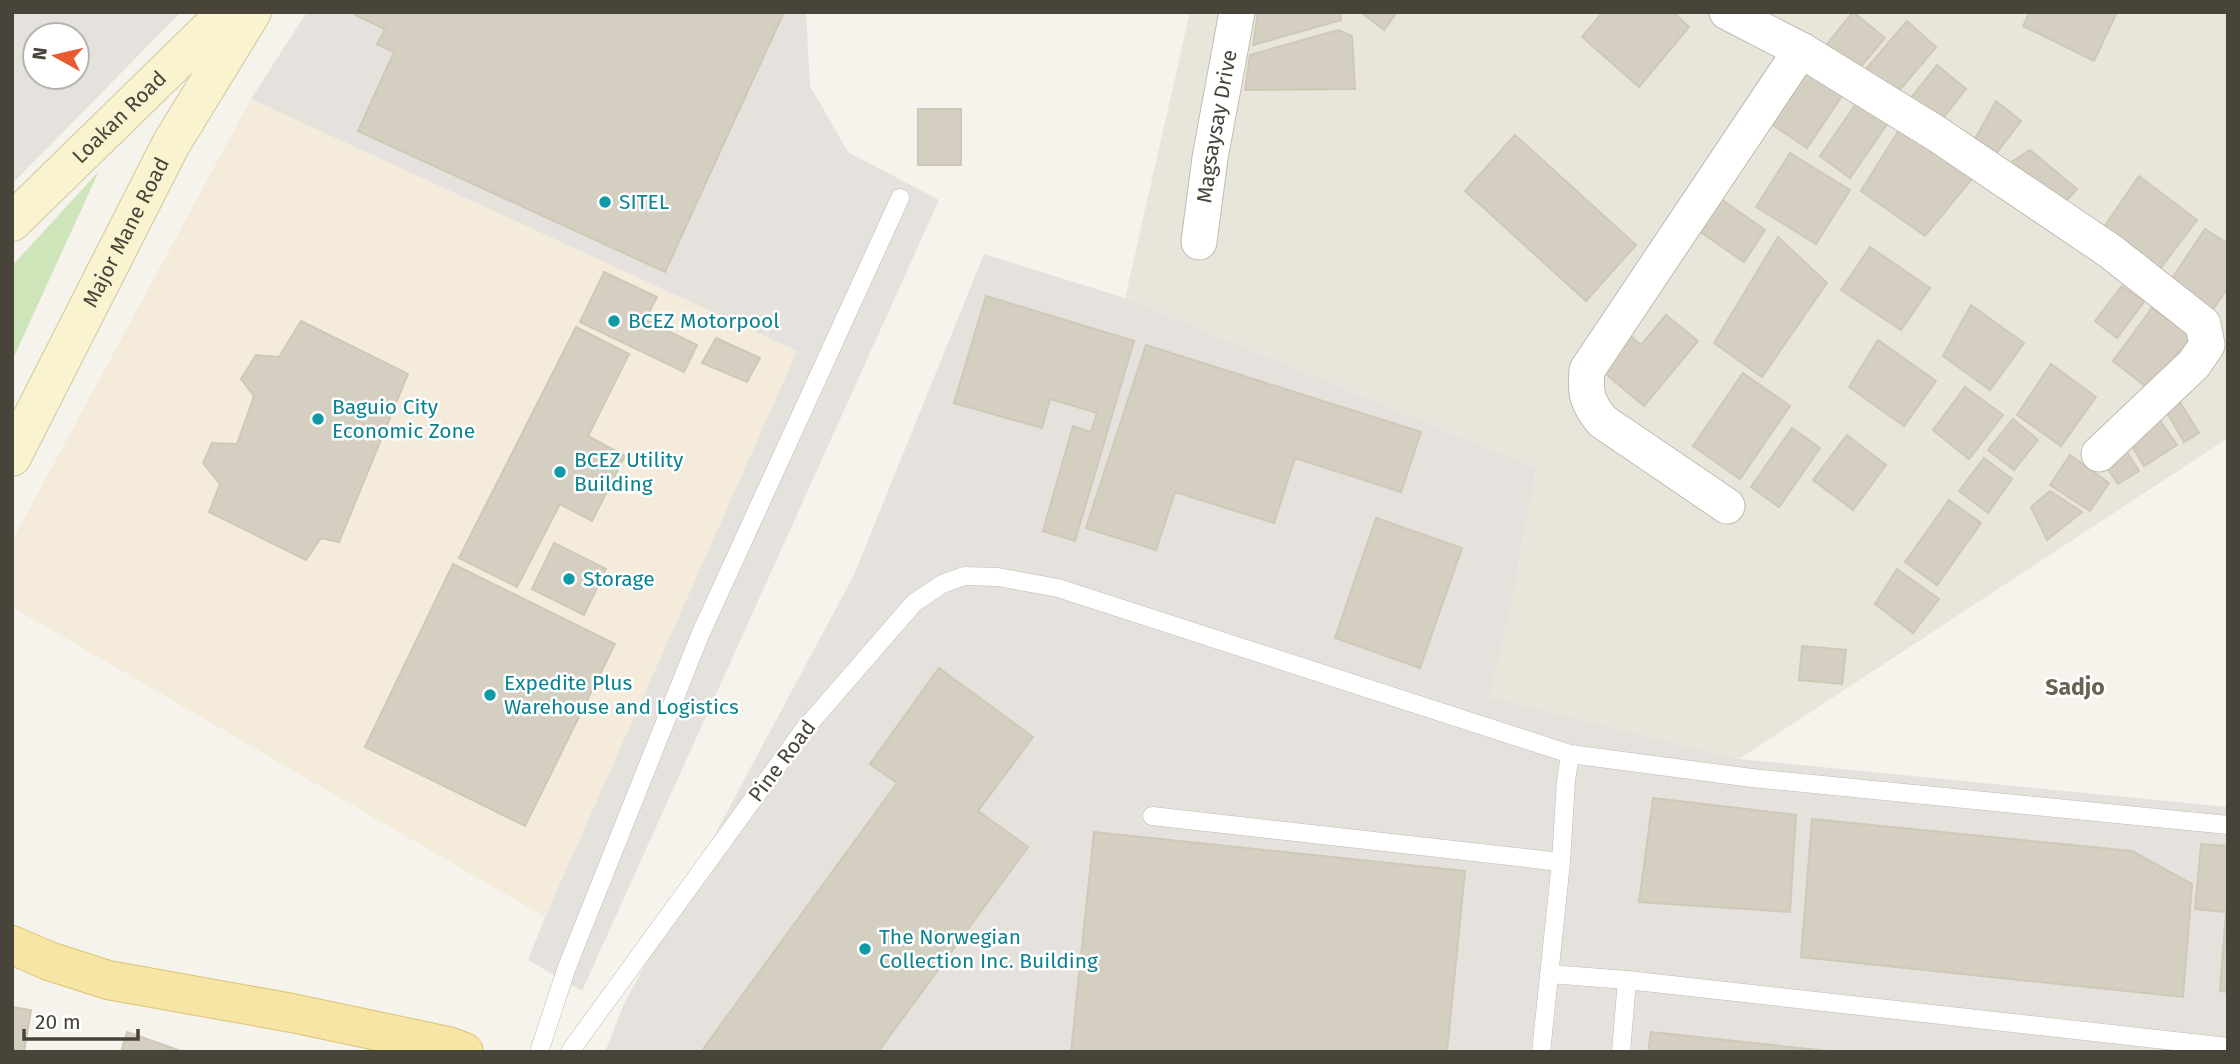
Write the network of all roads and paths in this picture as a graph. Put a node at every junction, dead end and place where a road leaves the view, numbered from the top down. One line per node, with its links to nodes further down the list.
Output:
1 (227, 12): 7 (main road, Loakan Road)
2 (253, 12): 10 (main road, Major Mane Road)
3 (1237, 12): 8 (street, Magsaysay Drive)
4 (1727, 12): 5 (street)
5 (1801, 50): 9 (street); 11 (street)
6 (901, 198): 19 (lane)
7 (12, 222)
8 (1199, 242)
9 (2099, 454)
10 (12, 457)
11 (1727, 506)
12 (1570, 754): 14 (lane, Pine Road); 15 (lane); 21 (lane, Pine Road)
13 (1152, 816): 15 (lane)
14 (2228, 825)
15 (1561, 862): 17 (lane)
16 (12, 945): 22 (main road)
17 (1549, 974): 18 (lane); 23 (lane)
18 (1628, 980): 20 (lane); 24 (lane)
19 (540, 1047): 21 (lane)
20 (2228, 1047)
21 (573, 1051)
22 (464, 1052)
23 (1541, 1052)
24 (1621, 1052)

